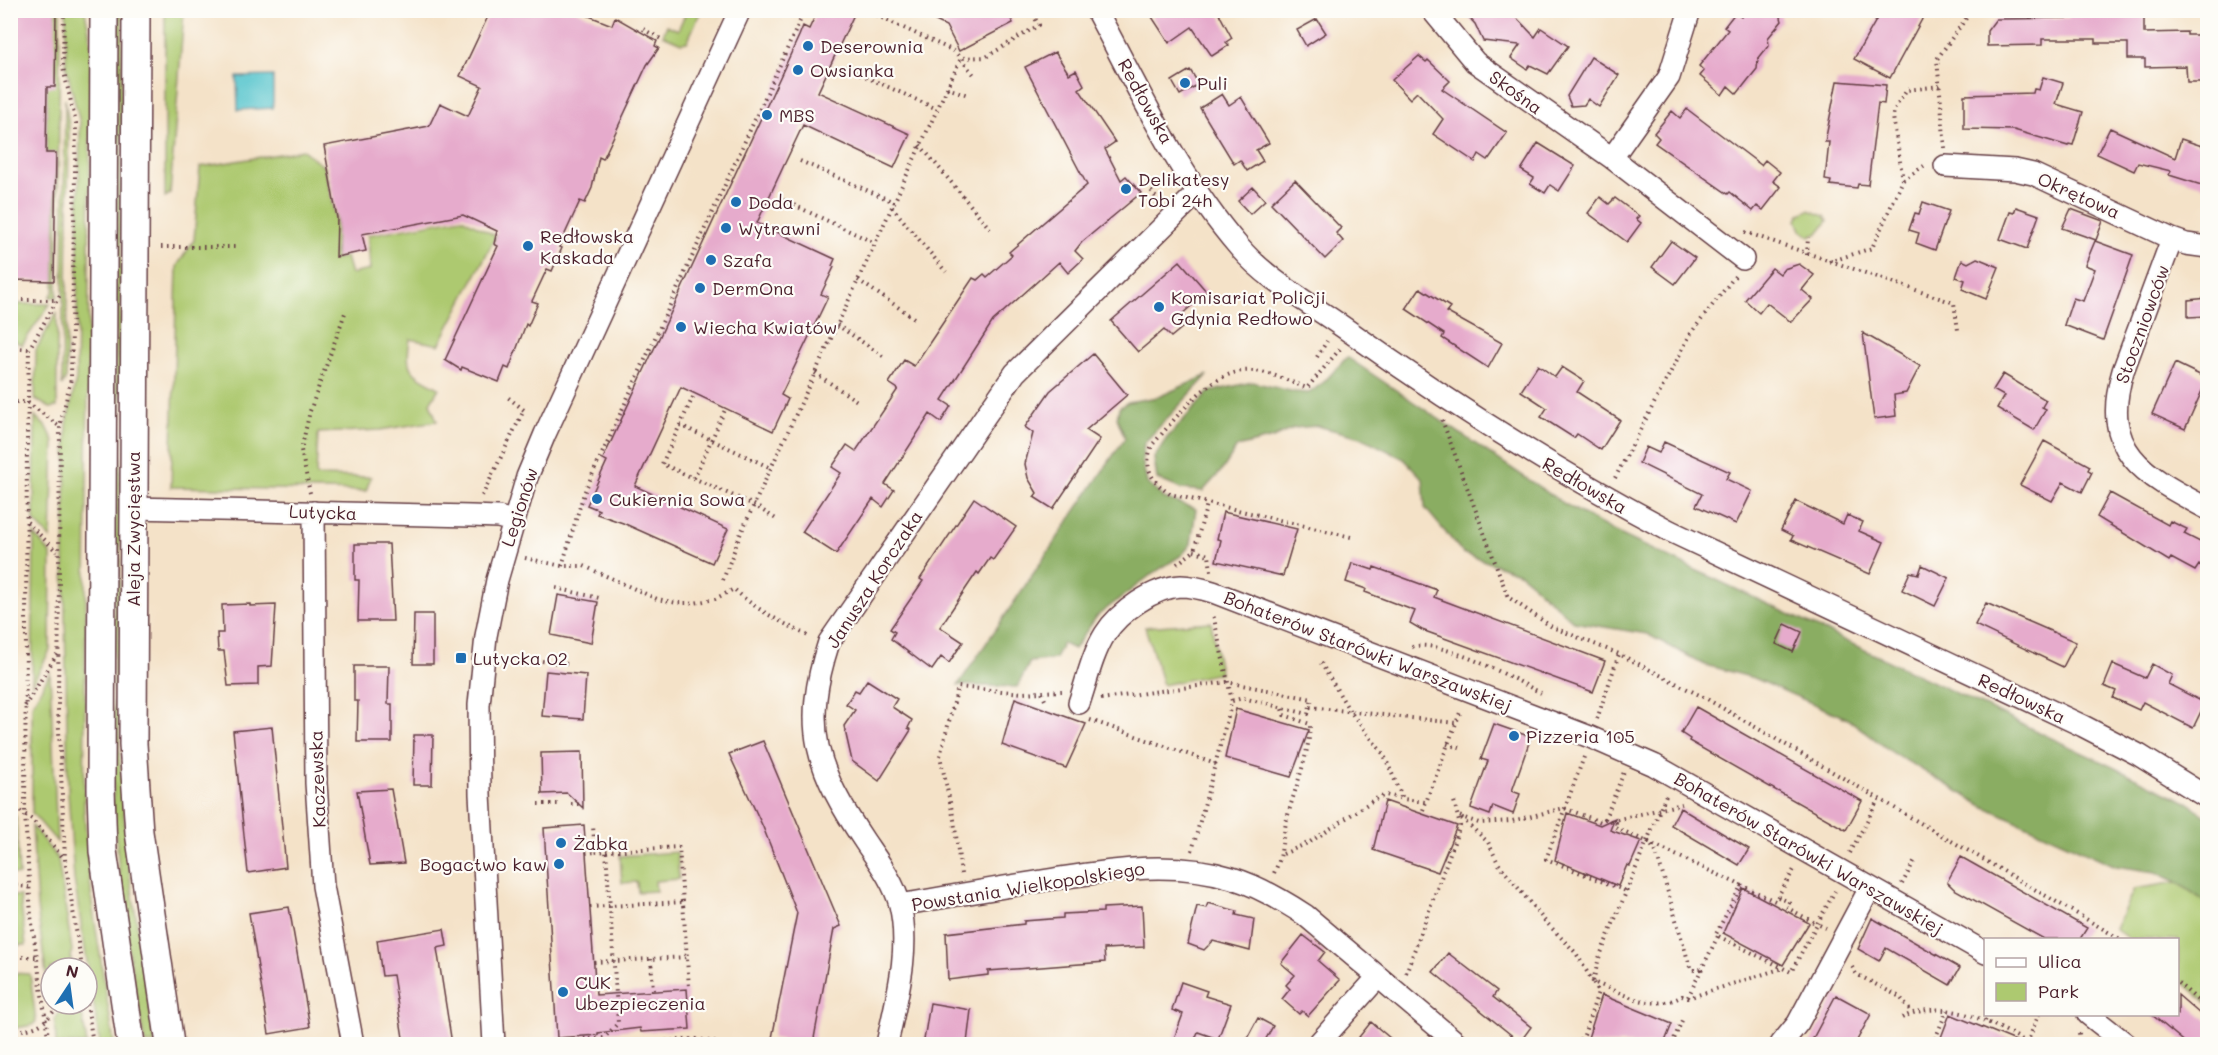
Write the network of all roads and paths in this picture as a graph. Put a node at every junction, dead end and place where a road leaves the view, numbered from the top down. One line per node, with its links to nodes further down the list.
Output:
1 (64, 10): 66 (path)
2 (104, 10): 195 (main road, Aleja Zwycięstwa)
3 (136, 10): 73 (main road, Aleja Zwycięstwa)
4 (740, 10): 78 (street, Legionów)
5 (805, 10): 84 (path)
6 (1030, 10): 14 (path)
7 (1096, 10): 27 (street, Redłowska)
8 (1432, 10): 22 (street, Skośna)
9 (1690, 10): 22 (street)
10 (1972, 10): 17 (path)
11 (871, 13): 14 (path)
12 (643, 29): 13 (path)
13 (662, 39)
14 (961, 58): 16 (path); 18 (path)
15 (844, 67): 20 (path)
16 (976, 77)
17 (1940, 86): 24 (path); 26 (path)
18 (947, 88): 19 (path); 20 (path)
19 (968, 95)
20 (937, 110): 21 (path)
21 (920, 145): 29 (path); 32 (path)
22 (1612, 158): 40 (street, Skośna)
23 (800, 161): 29 (path)
24 (1938, 162): 26 (path); 34 (street, Okrętowa)
25 (1167, 176): 30 (path)
26 (1903, 180): 41 (path)
27 (1197, 193): 58 (street, Redłowska); 155 (street, Janusza Korczaka)
28 (783, 200): 35 (path)
29 (893, 205): 35 (path); 42 (path)
30 (1161, 205)
31 (1734, 228): 39 (path)
32 (992, 231)
33 (1808, 237): 39 (path)
34 (2172, 239): 38 (street, Okrętowa); 74 (street, Stoczniowców)
35 (875, 243): 43 (path)
36 (161, 247): 37 (path)
37 (236, 247)
38 (2208, 247)
39 (1807, 255): 41 (path)
40 (1743, 259): 70 (path)
41 (1829, 262): 50 (path)
42 (946, 272)
43 (858, 280): 48 (path); 49 (path)
44 (60, 295): 46 (path)
45 (10, 300): 46 (path)
46 (57, 303): 54 (path)
47 (345, 313): 75 (path)
48 (914, 318)
49 (837, 325): 56 (path); 57 (path)
50 (1958, 330)
51 (1331, 336): 55 (path)
52 (10, 344): 54 (path)
53 (1345, 344): 79 (path)
54 (29, 349): 63 (path)
55 (1317, 357)
56 (886, 358)
57 (815, 373): 61 (path); 68 (path)
58 (1427, 385): 70 (street, Redłowska); 94 (path)
59 (505, 395): 71 (path)
60 (693, 397): 65 (path)
61 (857, 401)
62 (10, 402): 63 (path)
63 (27, 402): 66 (path); 77 (path)
64 (725, 410): 67 (path)
65 (680, 425): 67 (path); 69 (path)
66 (60, 426): 81 (path)
67 (712, 439): 68 (path); 69 (path)
68 (771, 468): 72 (path)
69 (694, 478): 72 (path)
70 (1605, 497): 115 (street, Redłowska)
71 (473, 499)
72 (754, 505): 76 (path); 85 (path)
73 (133, 508): 75 (street, Lutycka); 196 (main road, Aleja Zwycięstwa)
74 (2208, 509)
75 (314, 512): 78 (street, Lutycka); 197 (street, Kaczewska)
76 (776, 519)
77 (26, 521): 81 (path); 104 (path)
78 (513, 521): 198 (street, Legionów)
79 (1355, 538)
80 (1194, 551): 82 (path)
81 (57, 552): 93 (path)
82 (1209, 555)
83 (520, 557): 84 (path)
84 (562, 566): 91 (path)
85 (723, 580)
86 (556, 588): 87 (path)
87 (599, 598)
88 (1204, 609): 89 (path)
89 (1212, 610): 90 (path); 98 (path)
90 (1222, 614)
91 (810, 638)
92 (1410, 647): 99 (path)
93 (58, 653): 104 (path); 142 (path)
94 (1619, 654): 109 (path); 117 (path)
95 (542, 661): 97 (path)
96 (1321, 663): 107 (path)
97 (567, 664)
98 (1227, 682): 101 (path); 102 (path); 105 (path)
99 (1544, 695)
100 (1045, 700): 144 (path)
101 (1232, 701): 106 (path); 112 (path)
102 (1079, 703): 109 (street, Bohaterów Starówki Warszawskiej); 112 (path)
103 (1466, 706): 108 (path)
104 (25, 707): 129 (path)
105 (1310, 707): 106 (path); 107 (path)
106 (1282, 709): 140 (path)
107 (1349, 710): 108 (path); 116 (path)
108 (1456, 723): 110 (path)
109 (1590, 736): 126 (path); 150 (street, Bohaterów Starówki Warszawskiej)
110 (1448, 744): 111 (path); 119 (path)
111 (1463, 749)
112 (1216, 764): 136 (path)
113 (1625, 771): 131 (path)
114 (1670, 785): 128 (path)
115 (2208, 798)
116 (1403, 799): 119 (path); 140 (path)
117 (1878, 800): 134 (path); 160 (path)
118 (1454, 801): 130 (path)
119 (1425, 802): 127 (path)
120 (1689, 803): 128 (path)
121 (538, 804): 122 (path)
122 (561, 804)
123 (571, 804): 124 (path)
124 (583, 804)
125 (10, 805): 129 (path)
126 (1564, 808): 130 (path); 131 (path); 149 (path)
127 (1424, 810)
128 (1659, 812): 132 (path); 135 (path)
129 (25, 813): 142 (path); 147 (path)
130 (1459, 816): 171 (path); 173 (path)
131 (1605, 819): 132 (path)
132 (1611, 821): 135 (path)
133 (593, 826): 138 (path)
134 (1859, 836)
135 (1647, 840): 145 (path); 149 (path); 170 (path)
136 (1193, 847)
137 (606, 851): 138 (path); 153 (path); 154 (path)
138 (596, 852): 139 (path)
139 (586, 853)
140 (1283, 854): 148 (path)
141 (1916, 858): 152 (path)
142 (65, 859): 162 (path)
143 (1793, 871): 151 (path)
144 (961, 878)
145 (1742, 884): 151 (path); 158 (path)
146 (10, 885): 147 (path)
147 (29, 887): 164 (path)
148 (1264, 891): 155 (street, Powstania Wielkopolskiego); 172 (street, Powstania Wielkopolskiego)
149 (1626, 891): 173 (path)
150 (1867, 892): 152 (street, Bohaterów Starówki Warszawskiej); 157 (path); 159 (street)
151 (1778, 897): 157 (path)
152 (1893, 901): 161 (street, Bohaterów Starówki Warszawskiej)
153 (683, 902): 154 (path); 165 (path)
154 (610, 905): 156 (path); 168 (path)
155 (900, 905): 201 (street, Janusza Korczaka)
156 (590, 907)
157 (1817, 924): 159 (path); 169 (path)
158 (1718, 936): 169 (path); 170 (path)
159 (1844, 937): 180 (path); 206 (street)
160 (2120, 938)
161 (1984, 952)
162 (80, 956)
163 (10, 957): 164 (path)
164 (37, 957): 188 (path)
165 (687, 957): 166 (path); 175 (path)
166 (651, 959): 168 (path); 176 (path)
167 (594, 962): 168 (path)
168 (613, 962): 191 (path)
169 (1783, 968): 177 (path)
170 (1702, 969): 177 (path)
171 (1406, 973)
172 (1378, 977): 202 (street); 203 (street, Powstania Wielkopolskiego)
173 (1593, 982): 177 (path); 204 (path)
174 (2179, 984): 178 (path)
175 (689, 987)
176 (653, 991)
177 (1688, 998)
178 (2208, 1009)
179 (1947, 1010): 180 (path); 187 (path); 207 (path)
180 (1912, 1012): 186 (path)
181 (50, 1016): 188 (path)
182 (89, 1016): 194 (path)
183 (1987, 1016): 187 (path)
184 (2038, 1016): 192 (path)
185 (1683, 1018): 205 (path)
186 (1902, 1018)
187 (1985, 1021): 192 (path)
188 (46, 1022): 190 (path); 193 (path)
189 (2084, 1024): 208 (path); 209 (street)
190 (10, 1032)
191 (548, 1041)
192 (2026, 1043)
193 (49, 1044)
194 (93, 1044)
195 (131, 1044)
196 (170, 1044)
197 (353, 1044)
198 (494, 1044)
199 (612, 1044): 200 (path)
200 (726, 1044)
201 (887, 1044)
202 (1318, 1044)
203 (1458, 1044)
204 (1576, 1044)
205 (1672, 1044)
206 (1781, 1044)
207 (1934, 1044)
208 (2080, 1044)
209 (2126, 1044)

